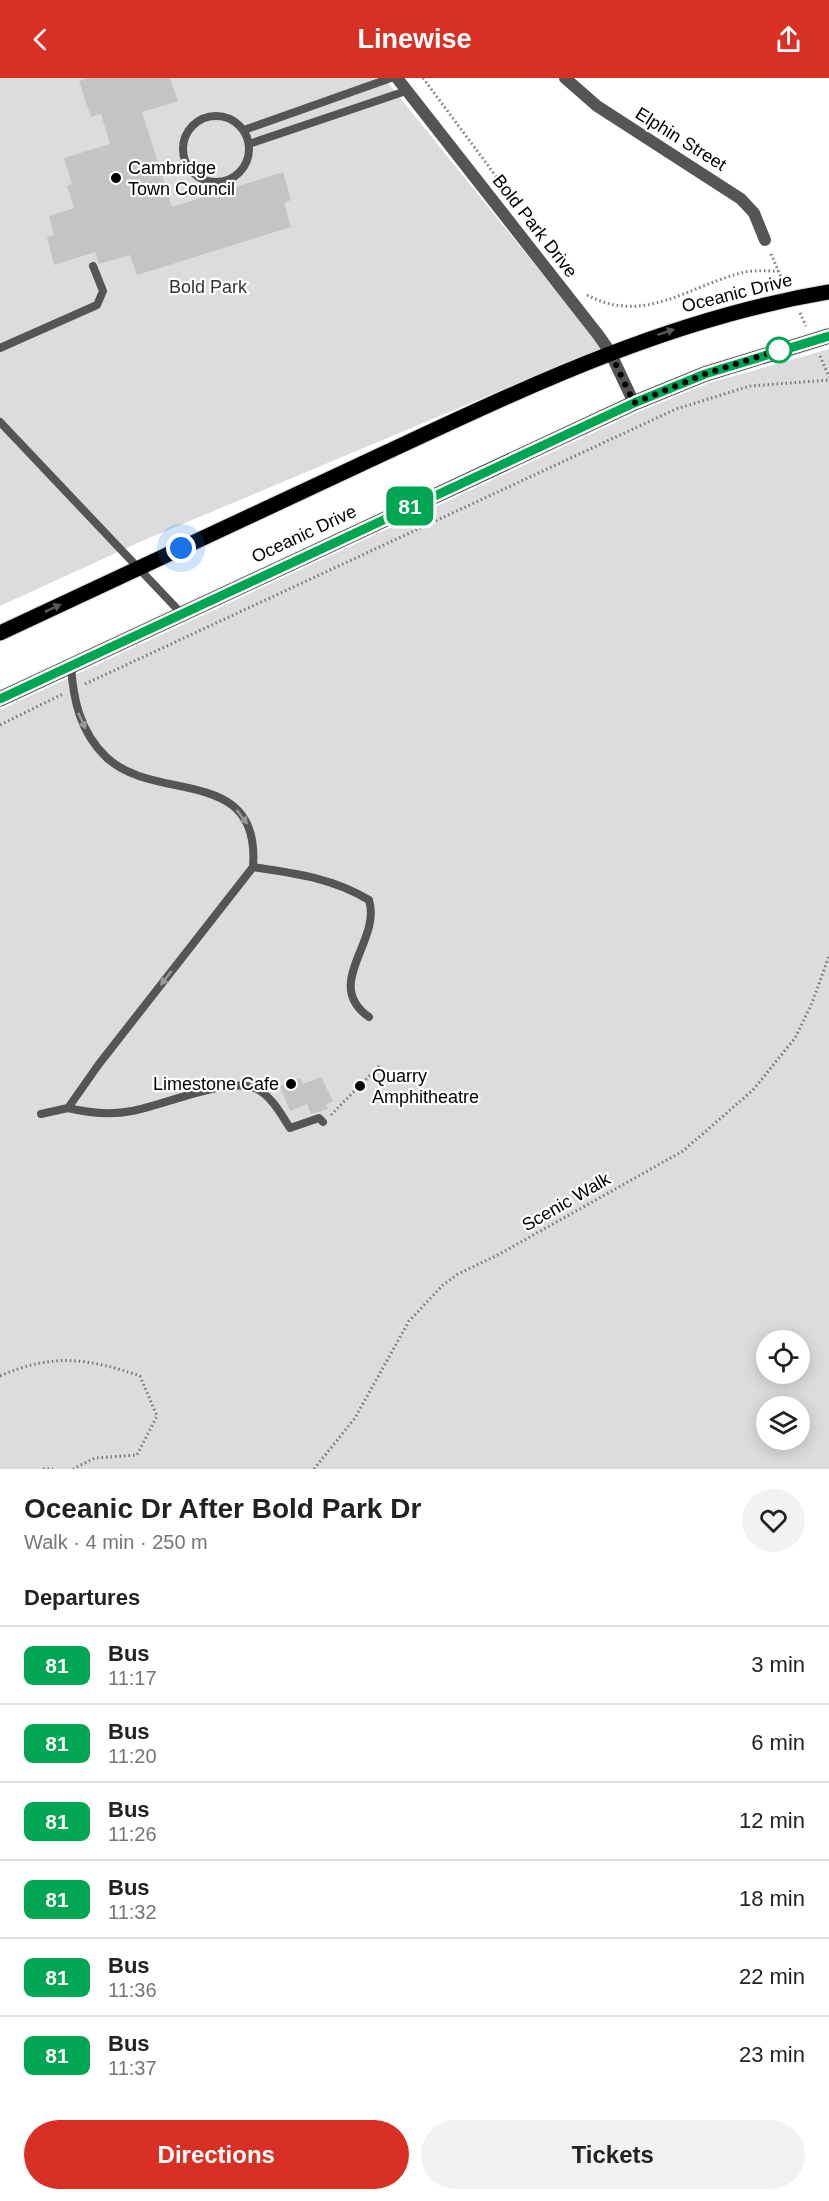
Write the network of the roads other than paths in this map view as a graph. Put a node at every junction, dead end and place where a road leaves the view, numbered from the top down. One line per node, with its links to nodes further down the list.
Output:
1 (391, 78): 5 (lane)
2 (397, 78): 4 (street, Bold Park Drive)
3 (566, 78): 7 (street, Elphin Street)
4 (406, 91): 6 (lane); 12 (street, Bold Park Drive)
5 (244, 130): 6 (lane); 6 (lane)
6 (249, 144)
7 (765, 240)
8 (93, 266): 11 (lane)
9 (829, 292): 12 (main road, Oceanic Drive, one-way to 9)
10 (829, 336): 13 (main road, Oceanic Drive)
11 (0, 348)
12 (610, 352): 13 (street, Bold Park Drive); 15 (main road, Oceanic Drive)
13 (634, 403): 16 (main road, Oceanic Drive)
14 (0, 422): 15 (lane)
15 (138, 568): 16 (lane); 17 (main road, Oceanic Drive, one-way to 15)
16 (181, 613): 18 (main road, Oceanic Drive)
17 (0, 633)
18 (71, 665): 19 (main road, Oceanic Drive); 20 (lane, one-way to 20)
19 (0, 699)
20 (254, 867): 21 (lane); 22 (lane, one-way to 22)
21 (369, 1017)
22 (68, 1108): 23 (lane); 24 (lane)
23 (41, 1114)
24 (323, 1122)

